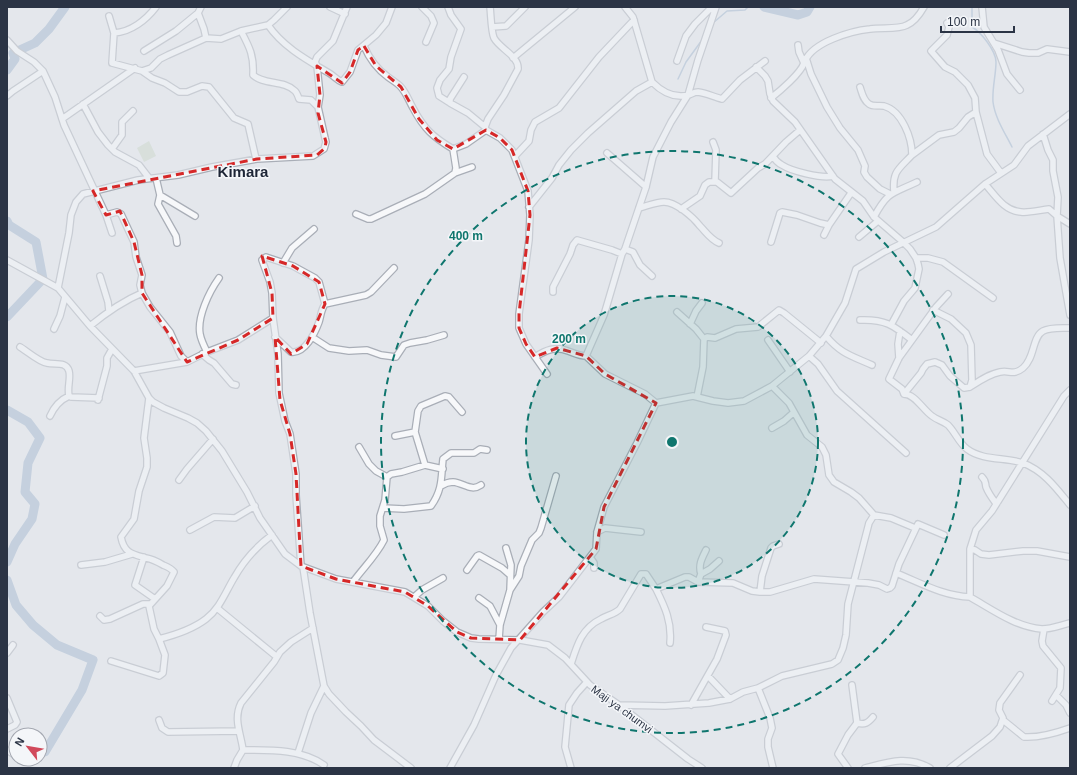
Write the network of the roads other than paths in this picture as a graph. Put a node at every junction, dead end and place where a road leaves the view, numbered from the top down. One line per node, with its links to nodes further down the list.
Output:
1 (156, 7): 25 (street)
2 (201, 7): 17 (street)
3 (287, 7): 22 (street)
4 (330, 7): 18 (street)
5 (347, 7): 18 (street)
6 (392, 7): 31 (street)
7 (422, 7): 28 (street)
8 (448, 7): 50 (street)
9 (490, 7): 23 (street)
10 (525, 7): 23 (street)
11 (575, 7): 34 (street)
12 (626, 7): 20 (street)
13 (712, 7): 35 (street)
14 (716, 7): 47 (street)
15 (924, 7): 36 (street)
16 (982, 7): 29 (street)
17 (198, 13): 26 (street); 32 (street)
18 (345, 14): 38 (street)
19 (109, 16): 25 (street)
20 (634, 20): 44 (street); 65 (street)
21 (947, 23): 54 (street)
22 (268, 25): 24 (street); 38 (street)
23 (492, 27): 34 (street)
24 (241, 31): 26 (street); 52 (street)
25 (114, 33): 40 (street)
26 (206, 38): 42 (street)
27 (7, 40): 41 (street)
28 (426, 42)
29 (994, 43): 33 (street); 46 (street)
30 (798, 45): 36 (street)
31 (364, 46): 38 (street); 62 (street)
32 (144, 51)
33 (1070, 52)
34 (513, 58): 57 (street)
35 (677, 60)
36 (805, 60): 49 (street); 80 (street)
37 (765, 61): 39 (street)
38 (317, 66): 52 (street)
39 (756, 67): 47 (street); 49 (street)
40 (135, 68): 42 (street); 51 (street)
41 (43, 71): 48 (street); 56 (street)
42 (142, 71): 67 (street)
43 (464, 77): 50 (street)
44 (652, 82): 47 (street); 82 (street)
45 (860, 87): 64 (street)
46 (1020, 90)
47 (688, 95): 77 (street)
48 (7, 96)
49 (771, 98): 58 (street)
50 (450, 103): 57 (street)
51 (83, 104): 56 (street); 61 (street)
52 (318, 107): 67 (street)
53 (132, 111): 61 (street)
54 (976, 112): 64 (street); 70 (street)
55 (1070, 114): 59 (street)
56 (62, 119): 78 (street)
57 (486, 129): 62 (street); 65 (street)
58 (800, 130): 66 (street); 71 (street)
59 (1043, 134): 70 (street); 88 (street)
60 (713, 142): 74 (street)
61 (112, 149): 72 (street)
62 (453, 149): 69 (street)
63 (607, 153): 77 (street)
64 (912, 155): 80 (street)
65 (515, 156): 82 (street)
66 (773, 156): 71 (street); 74 (street)
67 (256, 159): 73 (street)
68 (472, 167): 69 (street)
69 (455, 173): 85 (street)
70 (1001, 173): 76 (street)
71 (833, 176): 79 (street)
72 (149, 178): 73 (street); 78 (street)
73 (156, 178): 81 (street)
74 (715, 181): 84 (street)
75 (917, 182): 80 (street)
76 (985, 184): 88 (street); 97 (street)
77 (646, 187): 83 (street)
78 (93, 191): 86 (street); 109 (street)
79 (851, 193): 89 (street); 91 (street)
80 (892, 193): 89 (street)
81 (160, 195): 87 (street); 98 (street)
82 (530, 207): 142 (street)
83 (639, 208): 84 (street); 100 (street)
84 (681, 209): 99 (street)
85 (356, 214)
86 (106, 215): 93 (street); 111 (street)
87 (195, 216)
88 (1057, 216): 90 (street); 120 (street)
89 (876, 219): 95 (street); 97 (street)
90 (1070, 224)
91 (829, 225): 94 (street); 96 (street)
92 (314, 229): 104 (street)
93 (112, 233)
94 (824, 235)
95 (860, 237)
96 (771, 242)
97 (903, 242): 102 (street); 130 (street)
98 (177, 243)
99 (718, 243)
100 (625, 249): 101 (street); 107 (street)
101 (622, 254): 110 (street); 140 (street)
102 (916, 258): 114 (street); 124 (street)
103 (7, 260): 109 (street)
104 (283, 263): 116 (street); 121 (street)
105 (394, 268): 116 (street)
106 (100, 276): 118 (street)
107 (652, 276)
108 (219, 278): 139 (street)
109 (58, 288): 113 (street)
110 (553, 292)
111 (142, 293): 118 (street); 144 (street)
112 (948, 294): 117 (street)
113 (65, 297): 125 (street); 127 (street)
114 (993, 298)
115 (702, 303): 123 (street)
116 (325, 304): 132 (street)
117 (933, 310): 135 (street); 151 (street)
118 (109, 312): 125 (street)
119 (677, 312): 123 (street)
120 (1070, 315)
121 (273, 318): 131 (street); 139 (street)
122 (860, 320): 124 (street)
123 (690, 324): 133 (street)
124 (891, 325): 128 (street)
125 (90, 326): 138 (street)
126 (1070, 328): 151 (street)
127 (54, 329)
128 (900, 331): 135 (street); 143 (street)
129 (444, 334): 132 (street)
130 (826, 336): 136 (street); 145 (street)
131 (275, 337): 132 (street); 198 (street)
132 (312, 337)
133 (704, 338): 136 (street); 155 (street)
134 (768, 340): 147 (street)
135 (912, 340): 143 (street)
136 (821, 343): 141 (street)
137 (20, 347): 154 (street)
138 (112, 349): 146 (street); 154 (street)
139 (204, 353): 144 (street); 149 (street)
140 (586, 356): 142 (street); 157 (street)
141 (809, 356): 147 (street); 167 (street)
142 (535, 357): 148 (street)
143 (899, 358): 153 (street)
144 (187, 362): 146 (street)
145 (872, 365)
146 (134, 371): 156 (street)
147 (790, 372): 150 (street)
148 (547, 374)
149 (236, 385)
150 (772, 386): 155 (street); 159 (street)
151 (970, 387): 153 (street)
152 (1070, 390): 168 (street)
153 (904, 394): 168 (street)
154 (69, 396): 160 (street)
155 (697, 397): 157 (street)
156 (149, 398): 164 (street, Maji ya chumvi); 192 (street)
157 (656, 403): 184 (street)
158 (462, 412): 162 (street)
159 (793, 412): 161 (street); 181 (street)
160 (50, 416)
161 (772, 428)
162 (415, 432): 163 (street); 169 (street)
163 (395, 436)
164 (213, 440): 174 (street); 178 (street, Maji ya chumvi)
165 (359, 447): 171 (street)
166 (487, 450): 170 (street)
167 (906, 453)
168 (1023, 463): 177 (street); 179 (street)
169 (425, 465): 170 (street); 171 (street)
170 (443, 469): 176 (street)
171 (387, 476): 180 (street)
172 (556, 476): 209 (street)
173 (982, 477): 177 (street)
174 (179, 480)
175 (481, 485): 176 (street)
176 (441, 486): 180 (street)
177 (998, 501): 190 (street)
178 (255, 506): 183 (street); 187 (street, Maji ya chumvi)
179 (1070, 506)
180 (383, 508): 205 (street)
181 (874, 515): 182 (street); 207 (street)
182 (915, 528): 186 (street); 201 (street)
183 (190, 530)
184 (597, 532): 185 (street); 194 (street)
185 (641, 532)
186 (944, 534)
187 (272, 535): 198 (street, Maji ya chumvi); 216 (street)
188 (779, 544): 210 (street)
189 (506, 548): 203 (street)
190 (970, 549): 195 (street); 212 (street)
191 (706, 550): 202 (street)
192 (132, 554): 193 (street); 197 (street)
193 (144, 557): 214 (street); 214 (street)
194 (590, 557): 199 (street); 225 (street)
195 (1070, 557)
196 (718, 561): 202 (street)
197 (81, 565)
198 (302, 567): 205 (street, Maji ya chumvi); 221 (street)
199 (594, 568)
200 (468, 570): 203 (street)
201 (896, 573): 207 (street); 212 (street)
202 (702, 574): 206 (street)
203 (510, 575): 209 (street)
204 (443, 578): 211 (street)
205 (353, 582): 211 (street, Maji ya chumvi)
206 (698, 582): 208 (street); 210 (street)
207 (854, 582): 210 (street); 237 (street)
208 (656, 589): 226 (street); 231 (street)
209 (510, 590): 219 (street)
210 (760, 592)
211 (414, 597): 224 (street, Maji ya chumvi)
212 (970, 597): 222 (street)
213 (479, 598): 219 (street)
214 (155, 600): 215 (street)
215 (150, 604): 217 (street); 223 (street)
216 (217, 608): 223 (street); 229 (street)
217 (100, 616)
218 (1070, 623): 222 (street)
219 (500, 625): 224 (street)
220 (706, 627): 233 (street)
221 (313, 628): 229 (street); 236 (street)
222 (1044, 629): 238 (street)
223 (159, 639): 230 (street)
224 (499, 639): 225 (street, Maji ya chumvi)
225 (520, 640): 231 (street, Maji ya chumvi); 257 (street)
226 (670, 643)
227 (13, 645): 228 (street)
228 (7, 653)
229 (277, 657): 251 (street)
230 (111, 661)
231 (571, 664): 234 (street, Maji ya chumvi)
232 (1020, 675): 247 (street)
233 (708, 676): 240 (street); 243 (street)
234 (586, 682): 242 (street, Maji ya chumvi); 258 (street)
235 (852, 685): 248 (street)
236 (324, 686): 253 (street); 256 (street)
237 (758, 688): 240 (street); 260 (street)
238 (1056, 695): 241 (street); 244 (street)
239 (7, 698): 250 (street)
240 (730, 699): 243 (street)
241 (1052, 701)
242 (619, 704): 243 (street); 259 (street, Maji ya chumvi)
243 (692, 705)
244 (1070, 713)
245 (873, 717): 248 (street)
246 (159, 720): 251 (street)
247 (1003, 720): 249 (street); 264 (street)
248 (857, 723): 261 (street)
249 (1070, 728)
250 (7, 729)
251 (238, 730): 252 (street)
252 (243, 750): 253 (street); 255 (street)
253 (298, 753): 254 (street)
254 (324, 765)
255 (234, 768)
256 (411, 768)
257 (450, 768)
258 (571, 768)
259 (702, 768)
260 (773, 768)
261 (848, 768)
262 (865, 768): 263 (street)
263 (930, 768)
264 (950, 768)

